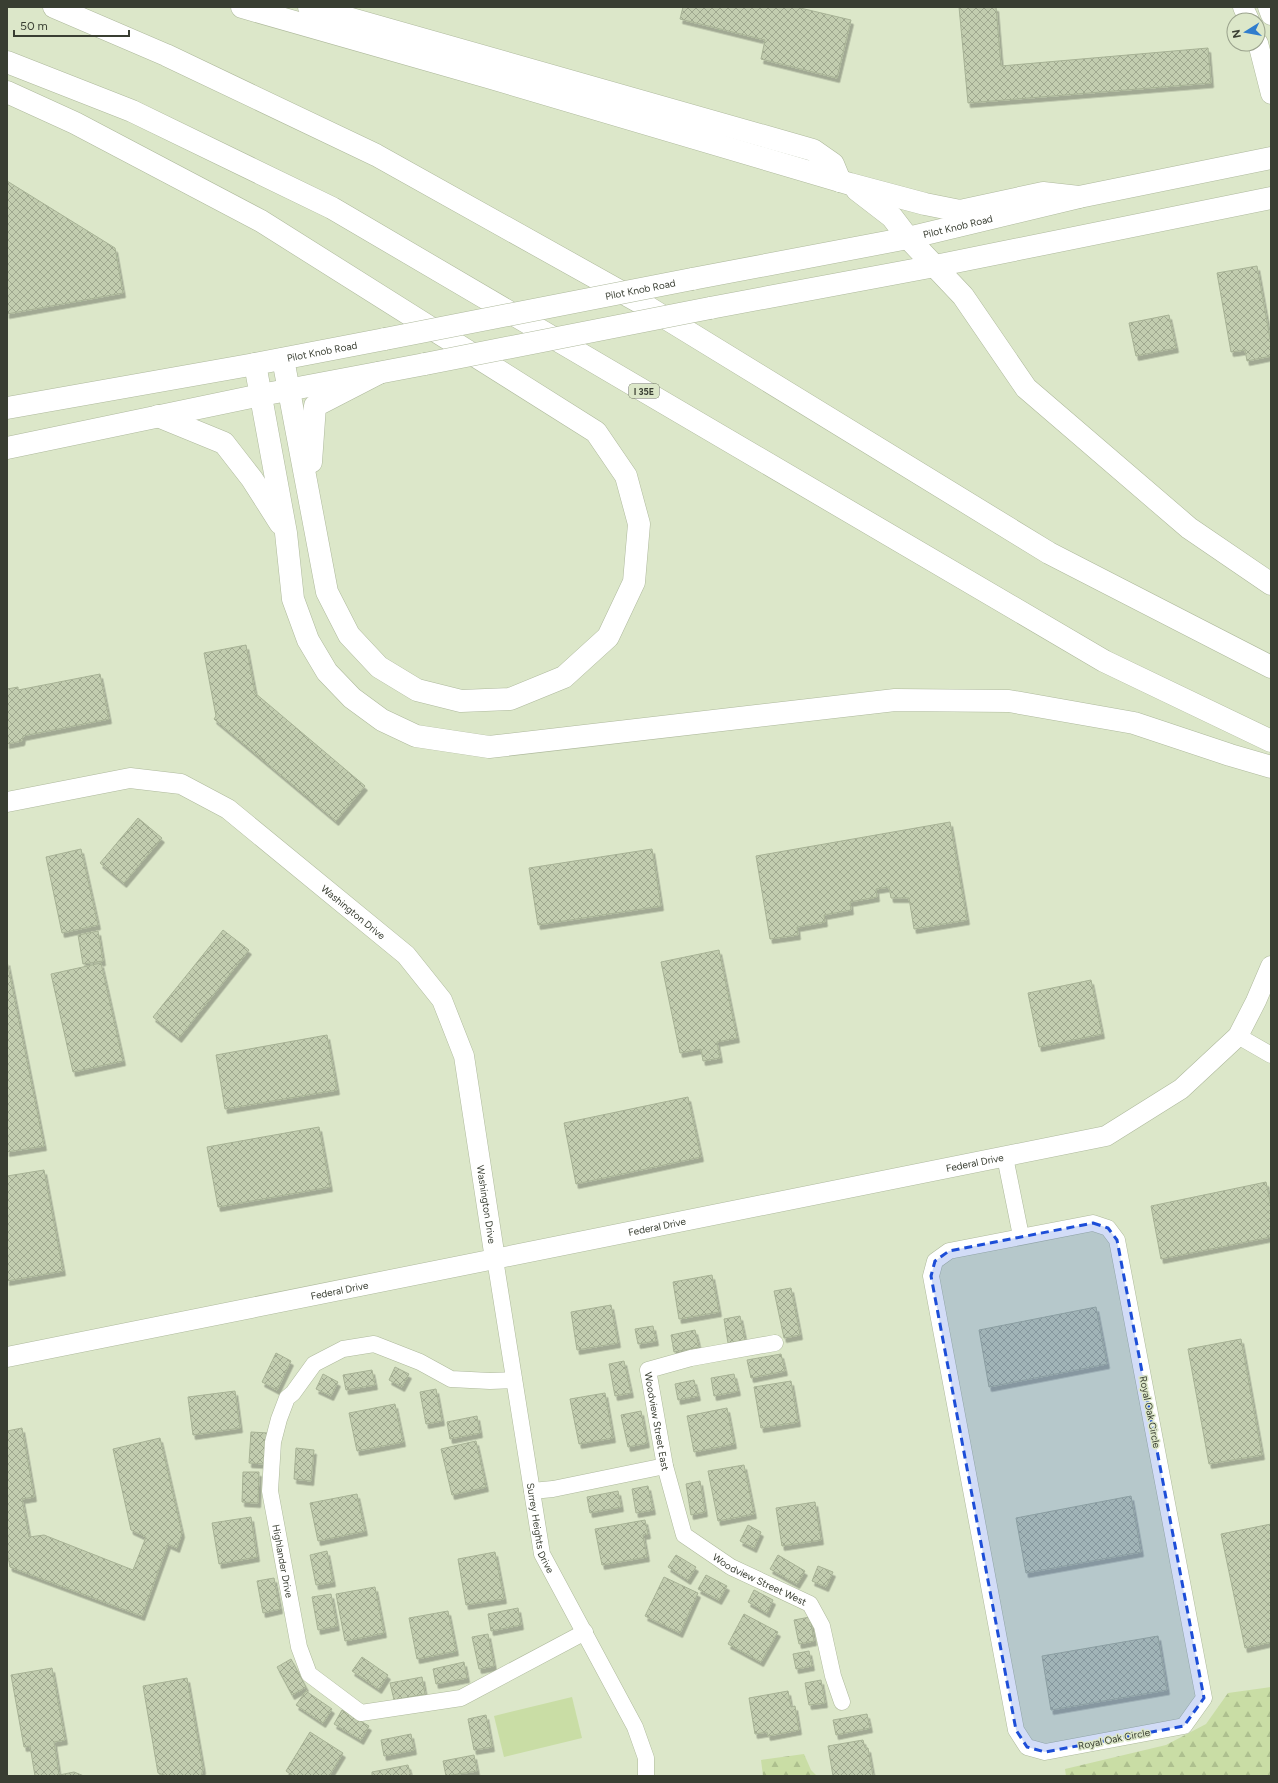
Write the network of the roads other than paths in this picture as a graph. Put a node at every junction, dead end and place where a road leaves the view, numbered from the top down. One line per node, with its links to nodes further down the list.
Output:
1 (54, 7): 27 (main road)
2 (242, 7): 11 (main road)
3 (309, 7): 11 (main road)
4 (1268, 7): 5 (street)
5 (1271, 14)
6 (1260, 52): 9 (street)
7 (7, 62): 28 (main road, I 35E)
8 (7, 92): 24 (main road)
9 (1271, 94)
10 (1271, 158): 12 (main road, Pilot Knob Road)
11 (845, 183): 12 (main road); 14 (main road)
12 (1079, 197): 14 (main road, Pilot Knob Road)
13 (1271, 198): 15 (main road)
14 (908, 238): 15 (main road); 16 (main road, Pilot Knob Road, bridge)
15 (935, 266): 18 (main road, bridge); 26 (main road)
16 (283, 358): 17 (main road, Pilot Knob Road); 19 (main road)
17 (255, 364): 20 (main road); 21 (main road, Pilot Knob Road)
18 (379, 372): 19 (main road); 24 (main road)
19 (289, 390): 20 (main road); 24 (main road)
20 (261, 395): 22 (main road); 25 (main road)
21 (7, 408)
22 (158, 416): 23 (main road); 25 (main road)
23 (7, 448)
24 (309, 495)
25 (286, 533): 29 (main road)
26 (1271, 584)
27 (1271, 667)
28 (1271, 741)
29 (1271, 767)
30 (7, 802): 36 (street, Washington Drive)
31 (1271, 966): 32 (street, Federal Drive)
32 (1238, 1036): 33 (street); 34 (street, Federal Drive)
33 (1271, 1056)
34 (1005, 1157): 35 (street); 36 (street, Federal Drive)
35 (1021, 1236): 35 (street, Royal Oak Circle)
36 (495, 1259): 38 (street, Federal Drive); 39 (street, Surrey Heights Drive)
37 (775, 1343): 40 (street, Woodview Street East)
38 (7, 1357)
39 (514, 1380): 41 (street, Surrey Heights Drive); 42 (street, Highlander Drive)
40 (665, 1466): 41 (street, Woodview Street East); 43 (street, Woodview Street West)
41 (532, 1492): 42 (street, Surrey Heights Drive)
42 (585, 1632): 44 (street, Surrey Heights Drive)
43 (842, 1702)
44 (646, 1776)

